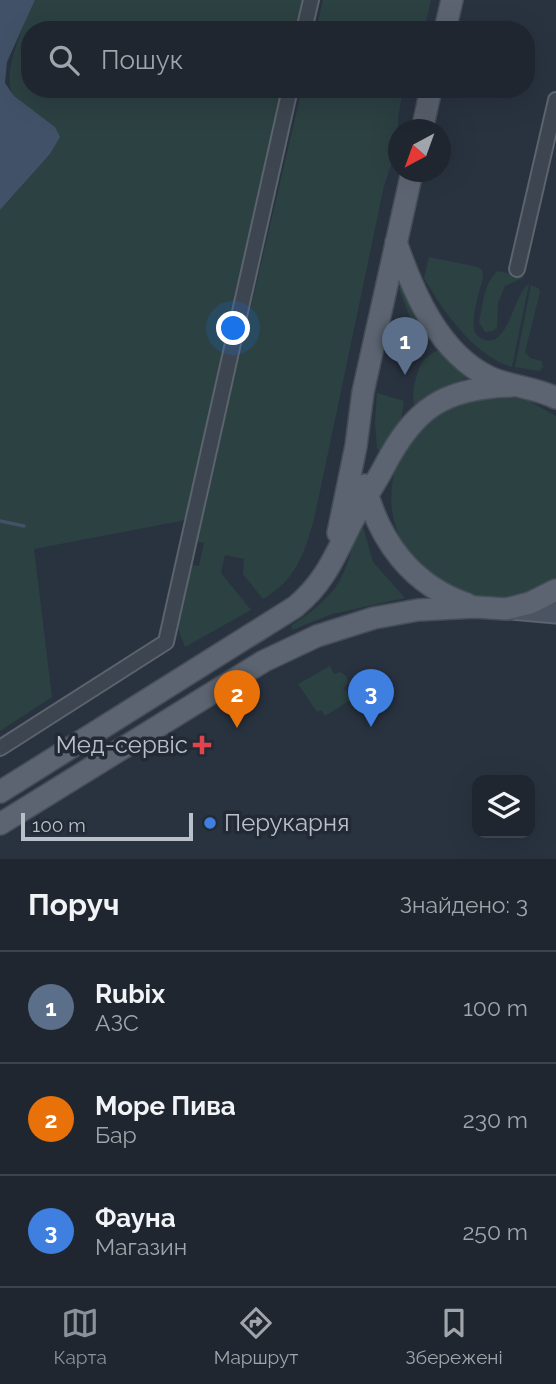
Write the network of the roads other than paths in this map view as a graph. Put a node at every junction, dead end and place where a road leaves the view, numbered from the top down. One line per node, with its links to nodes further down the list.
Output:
1 (311, 0): 3 (street)
2 (452, 0): 4 (main road)
3 (306, 21)
4 (447, 21)
5 (288, 98): 23 (street)
6 (430, 98): 8 (main road)
7 (556, 100): 11 (street)
8 (425, 119)
9 (410, 182): 10 (main road)
10 (396, 240): 12 (main road); 14 (main road)
11 (517, 269)
12 (511, 386): 13 (main road); 15 (main road)
13 (556, 398)
14 (356, 446): 16 (main road); 18 (main road)
15 (384, 467): 16 (main road); 17 (main road)
16 (368, 494): 17 (main road); 18 (main road)
17 (393, 546): 20 (main road)
18 (333, 560): 24 (main road)
19 (556, 590): 21 (main road)
20 (475, 607): 21 (main road); 25 (main road)
21 (506, 609): 22 (main road)
22 (556, 613)
23 (0, 748)
24 (0, 792)
25 (0, 824)

